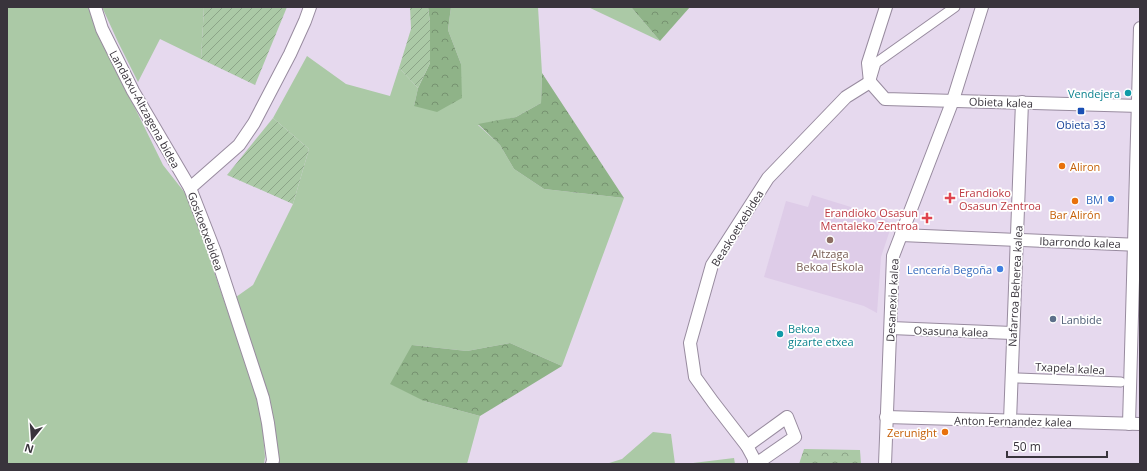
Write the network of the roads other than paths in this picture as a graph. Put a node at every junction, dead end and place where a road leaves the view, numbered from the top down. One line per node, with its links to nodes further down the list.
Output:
1 (94, 7): 11 (street, Landatxu-Altzagena bidea)
2 (310, 7): 11 (street, Goskoetxebidea)
3 (886, 7): 7 (street)
4 (955, 7): 7 (street)
5 (982, 7): 8 (street, Desanexio kalea)
6 (1140, 28): 10 (street)
7 (870, 82): 8 (street, Obieta kalea); 22 (street, Beaskoetxebidea)
8 (953, 100): 9 (street, Obieta kalea); 12 (street, Desanexio kalea)
9 (1022, 102): 10 (street, Obieta kalea); 13 (street, Nafarroa Beherea kalea)
10 (1139, 106): 14 (street)
11 (190, 188): 23 (street, Goskoetxebidea)
12 (901, 235): 13 (street, Ibarrondo kalea); 15 (street, Desanexio kalea)
13 (1017, 240): 14 (street, Ibarrondo kalea); 16 (street, Nafarroa Beherea kalea)
14 (1137, 245): 21 (street)
15 (891, 328): 16 (street, Osasuna kalea); 19 (street, Desanexio kalea)
16 (1012, 333): 20 (street, Nafarroa Beherea kalea)
17 (1018, 378): 18 (street, Txapela kalea)
18 (1121, 382)
19 (886, 418): 20 (street, Anton Fernandez kalea); 25 (street, Desanexio kalea)
20 (1010, 421): 21 (street, Anton Fernandez kalea)
21 (1134, 424)
22 (748, 446): 24 (street, Beaskoetxebidea); 24 (street, Beaskoetxebidea)
23 (272, 464)
24 (755, 464)
25 (885, 464)

